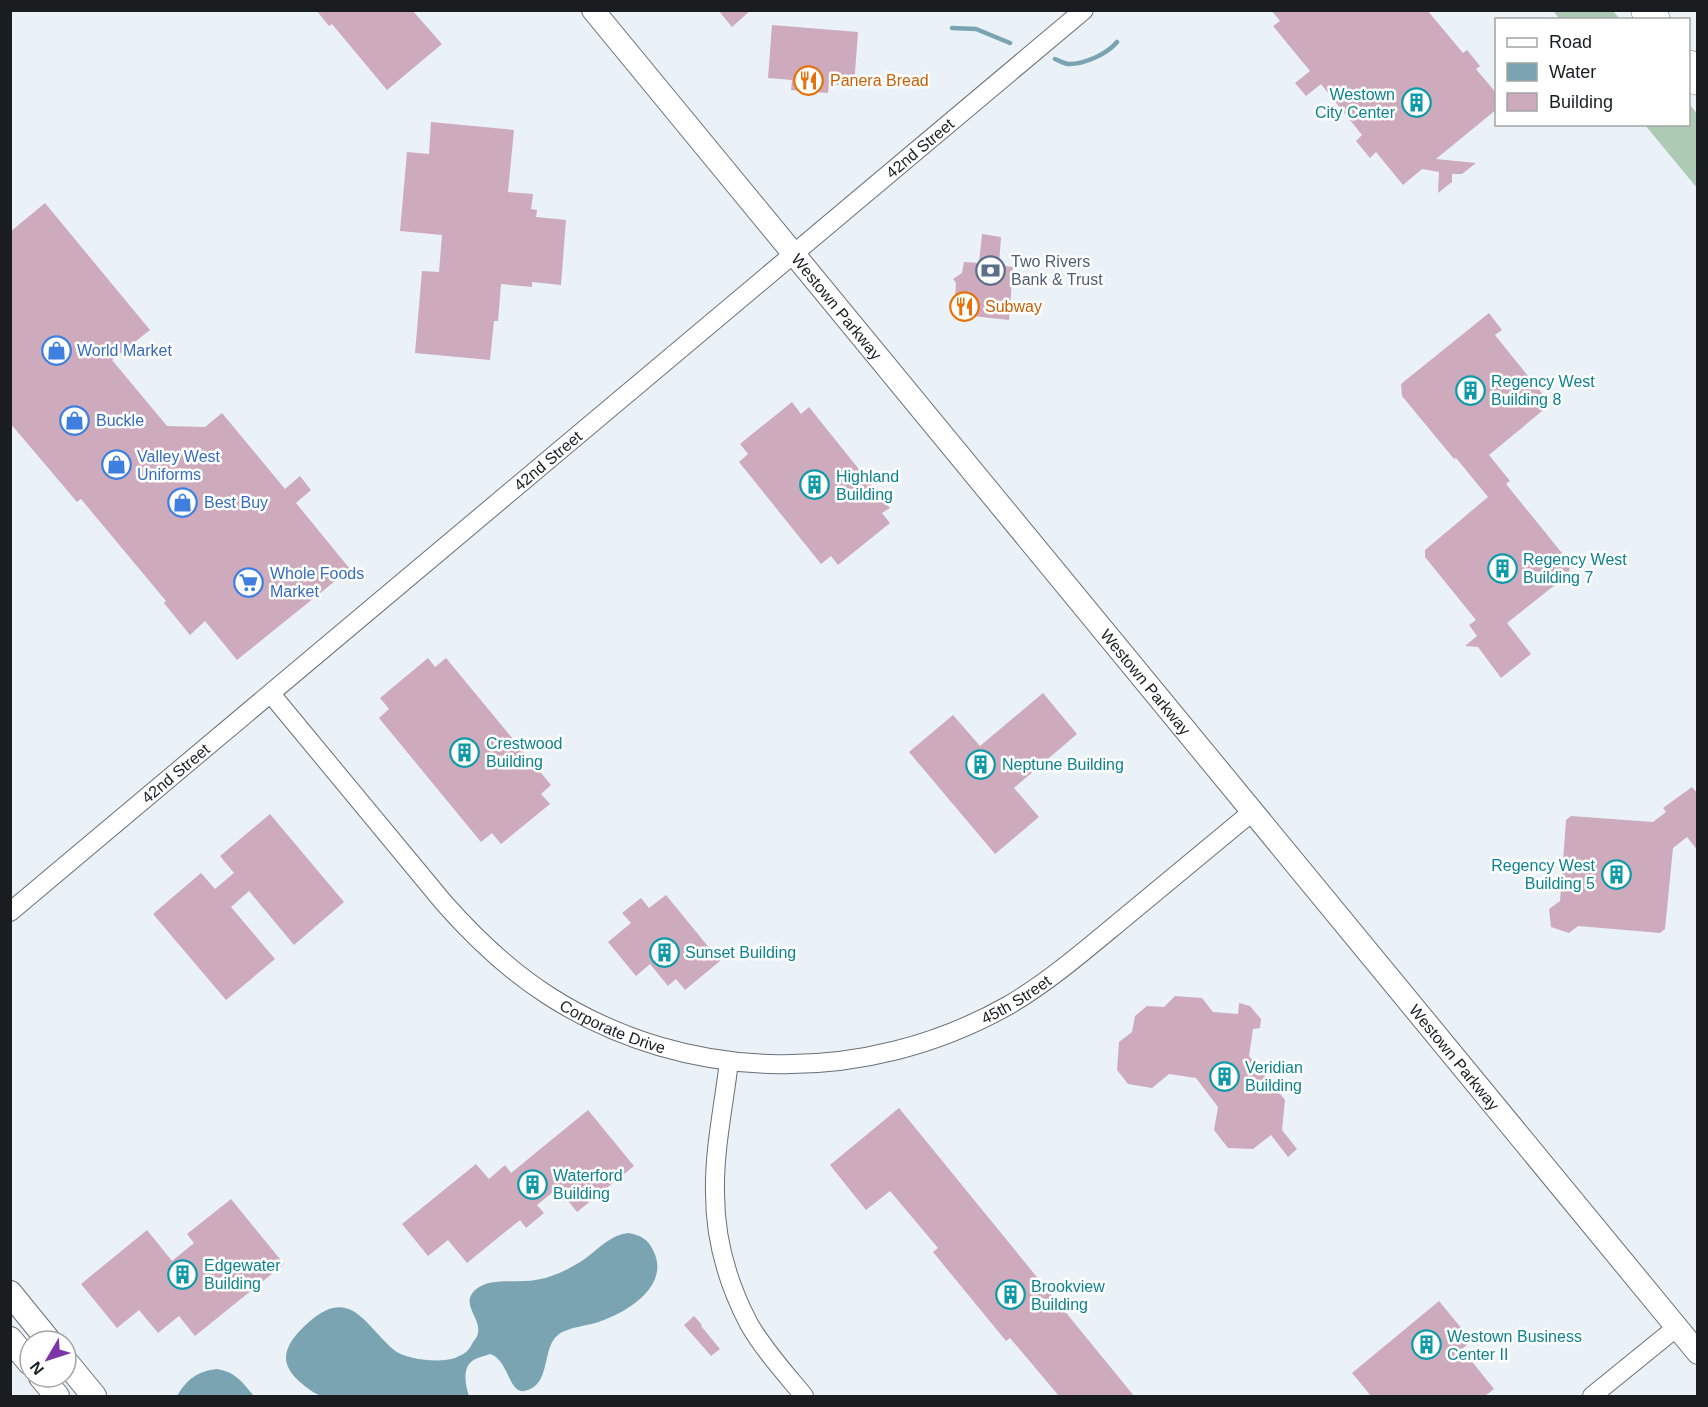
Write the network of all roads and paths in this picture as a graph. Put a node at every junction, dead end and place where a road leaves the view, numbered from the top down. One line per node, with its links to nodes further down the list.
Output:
1 (593, 10): 5 (street, Westown Parkway)
2 (1084, 10): 5 (street, 42nd Street)
3 (1690, 66): 4 (highway)
4 (1698, 79)
5 (795, 254): 6 (street, 42nd Street); 7 (street, Westown Parkway)
6 (271, 694): 8 (street, 42nd Street); 9 (street, Corporate Drive)
7 (1252, 812): 9 (street, 45th Street); 11 (street, Westown Parkway)
8 (10, 912)
9 (729, 1061): 16 (street)
10 (10, 1293): 12 (main road)
11 (1677, 1327): 13 (street, Westown Parkway); 17 (street)
12 (39, 1329)
13 (1698, 1353)
14 (78, 1377): 15 (main road)
15 (94, 1396)
16 (804, 1396)
17 (1592, 1396)

